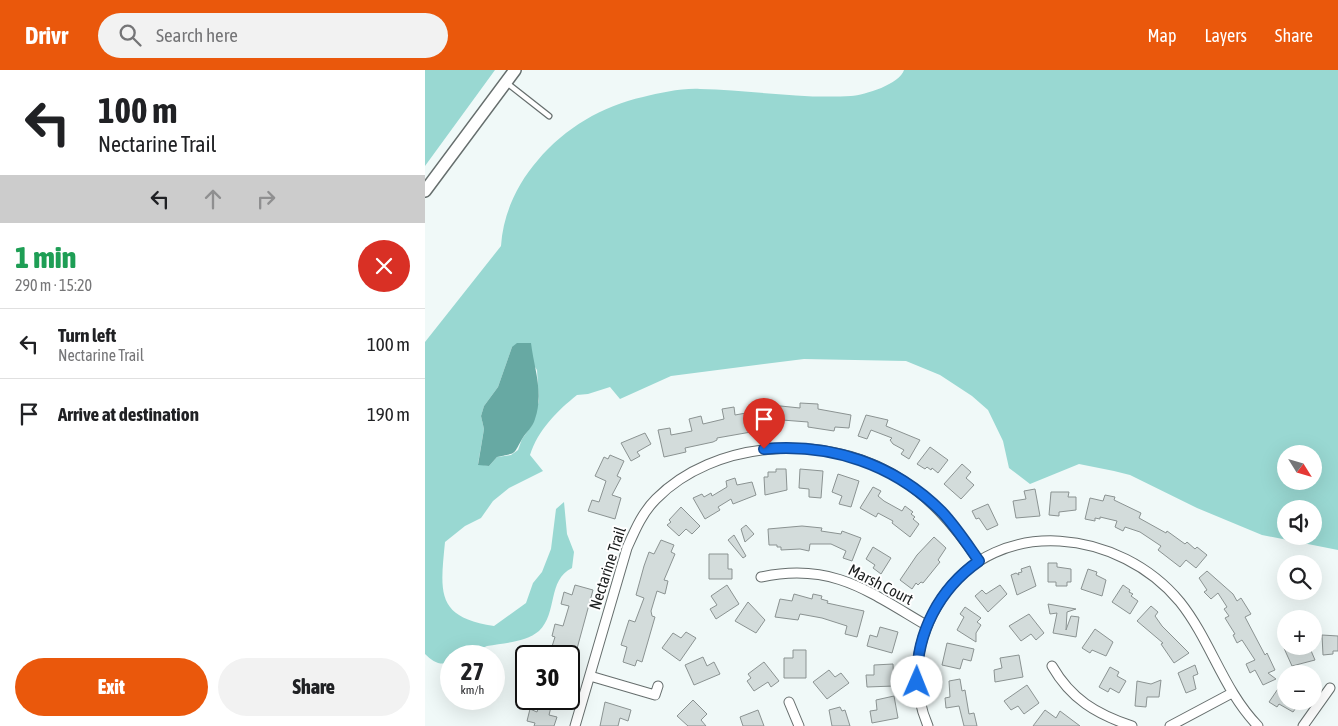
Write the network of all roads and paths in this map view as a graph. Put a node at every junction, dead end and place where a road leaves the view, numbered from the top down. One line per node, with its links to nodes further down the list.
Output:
1 (515, 70): 2 (main road)
2 (506, 82): 3 (lane); 4 (main road)
3 (549, 116)
4 (425, 191)
5 (979, 561): 7 (street); 9 (street, Nectarine Trail); 12 (street)
6 (761, 577): 7 (street, Marsh Court)
7 (926, 625): 16 (street)
8 (1052, 666): 17 (street)
9 (590, 676): 10 (street); 14 (street, Nectarine Trail)
10 (658, 686)
11 (1330, 688): 20 (street)
12 (1232, 692): 18 (street); 19 (street)
13 (789, 702): 15 (street)
14 (575, 726)
15 (799, 726)
16 (928, 726)
17 (1132, 726)
18 (1170, 726)
19 (1258, 726)
20 (1303, 726)

